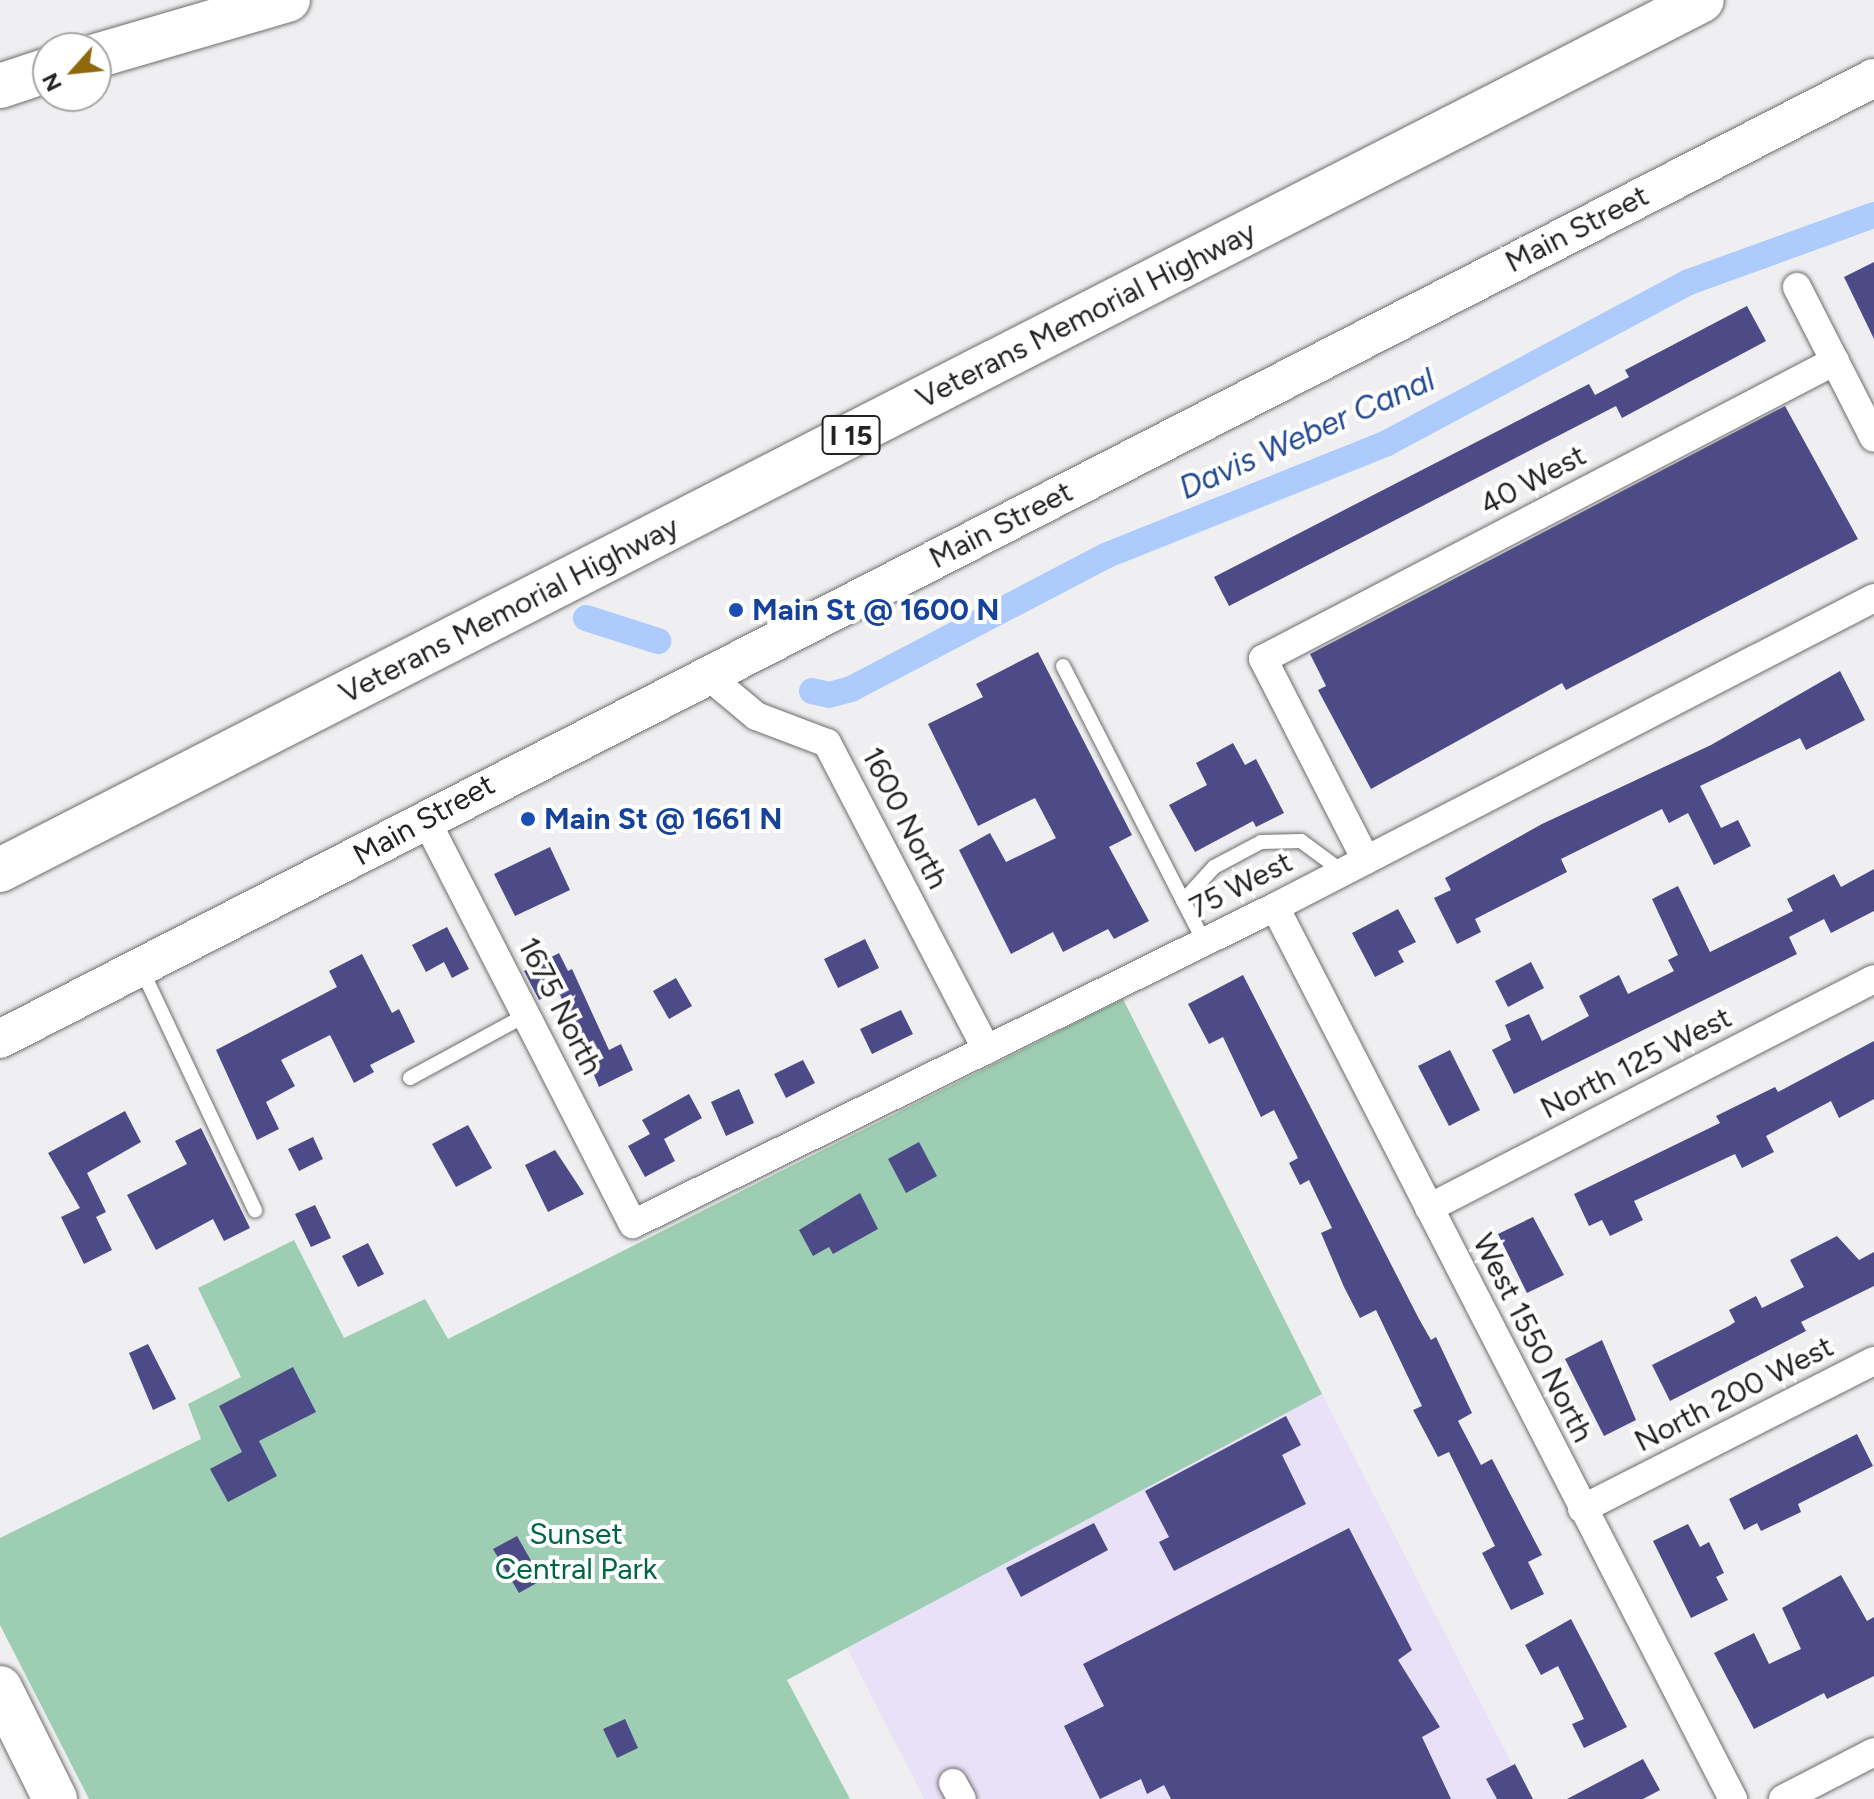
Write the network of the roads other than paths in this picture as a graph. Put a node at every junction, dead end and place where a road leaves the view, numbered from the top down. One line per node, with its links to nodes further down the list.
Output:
1 (288, 0): 3 (main road)
2 (1702, 0): 15 (main road, Veterans Memorial Highway / I 15)
3 (112, 51)
4 (32, 75): 6 (main road)
5 (1874, 78): 12 (main road, Main Street)
6 (0, 86)
7 (1797, 287): 8 (street)
8 (1835, 361): 9 (street); 14 (street, 40 West)
9 (1874, 438)
10 (1874, 598): 14 (street, 75 West)
11 (1063, 666): 16 (lane)
12 (707, 675): 13 (main road, Main Street); 23 (street, 1600 North)
13 (426, 820): 19 (main road, Main Street); 21 (street, 1675 North)
14 (1354, 866): 16 (lane); 17 (street, 75 West)
15 (0, 870)
16 (1183, 901): 18 (lane)
17 (1275, 907): 18 (street, 75 West); 25 (street, West 1550 North)
18 (1204, 942): 23 (street, 75 West)
19 (141, 968): 22 (main road, Main Street); 26 (lane)
20 (1874, 979): 25 (street, North 125 West)
21 (526, 1015): 24 (lane); 27 (street, 1675 North)
22 (0, 1039)
23 (987, 1050): 27 (street, 75 West)
24 (410, 1078)
25 (1429, 1208): 29 (street, West 1550 North)
26 (255, 1210)
27 (633, 1224)
28 (1874, 1361): 29 (street, North 200 West)
29 (1582, 1509): 33 (street, West 1550 North)
30 (0, 1688): 32 (main road)
31 (1874, 1752): 34 (street)
32 (55, 1799)
33 (1733, 1799)
34 (1783, 1799)

